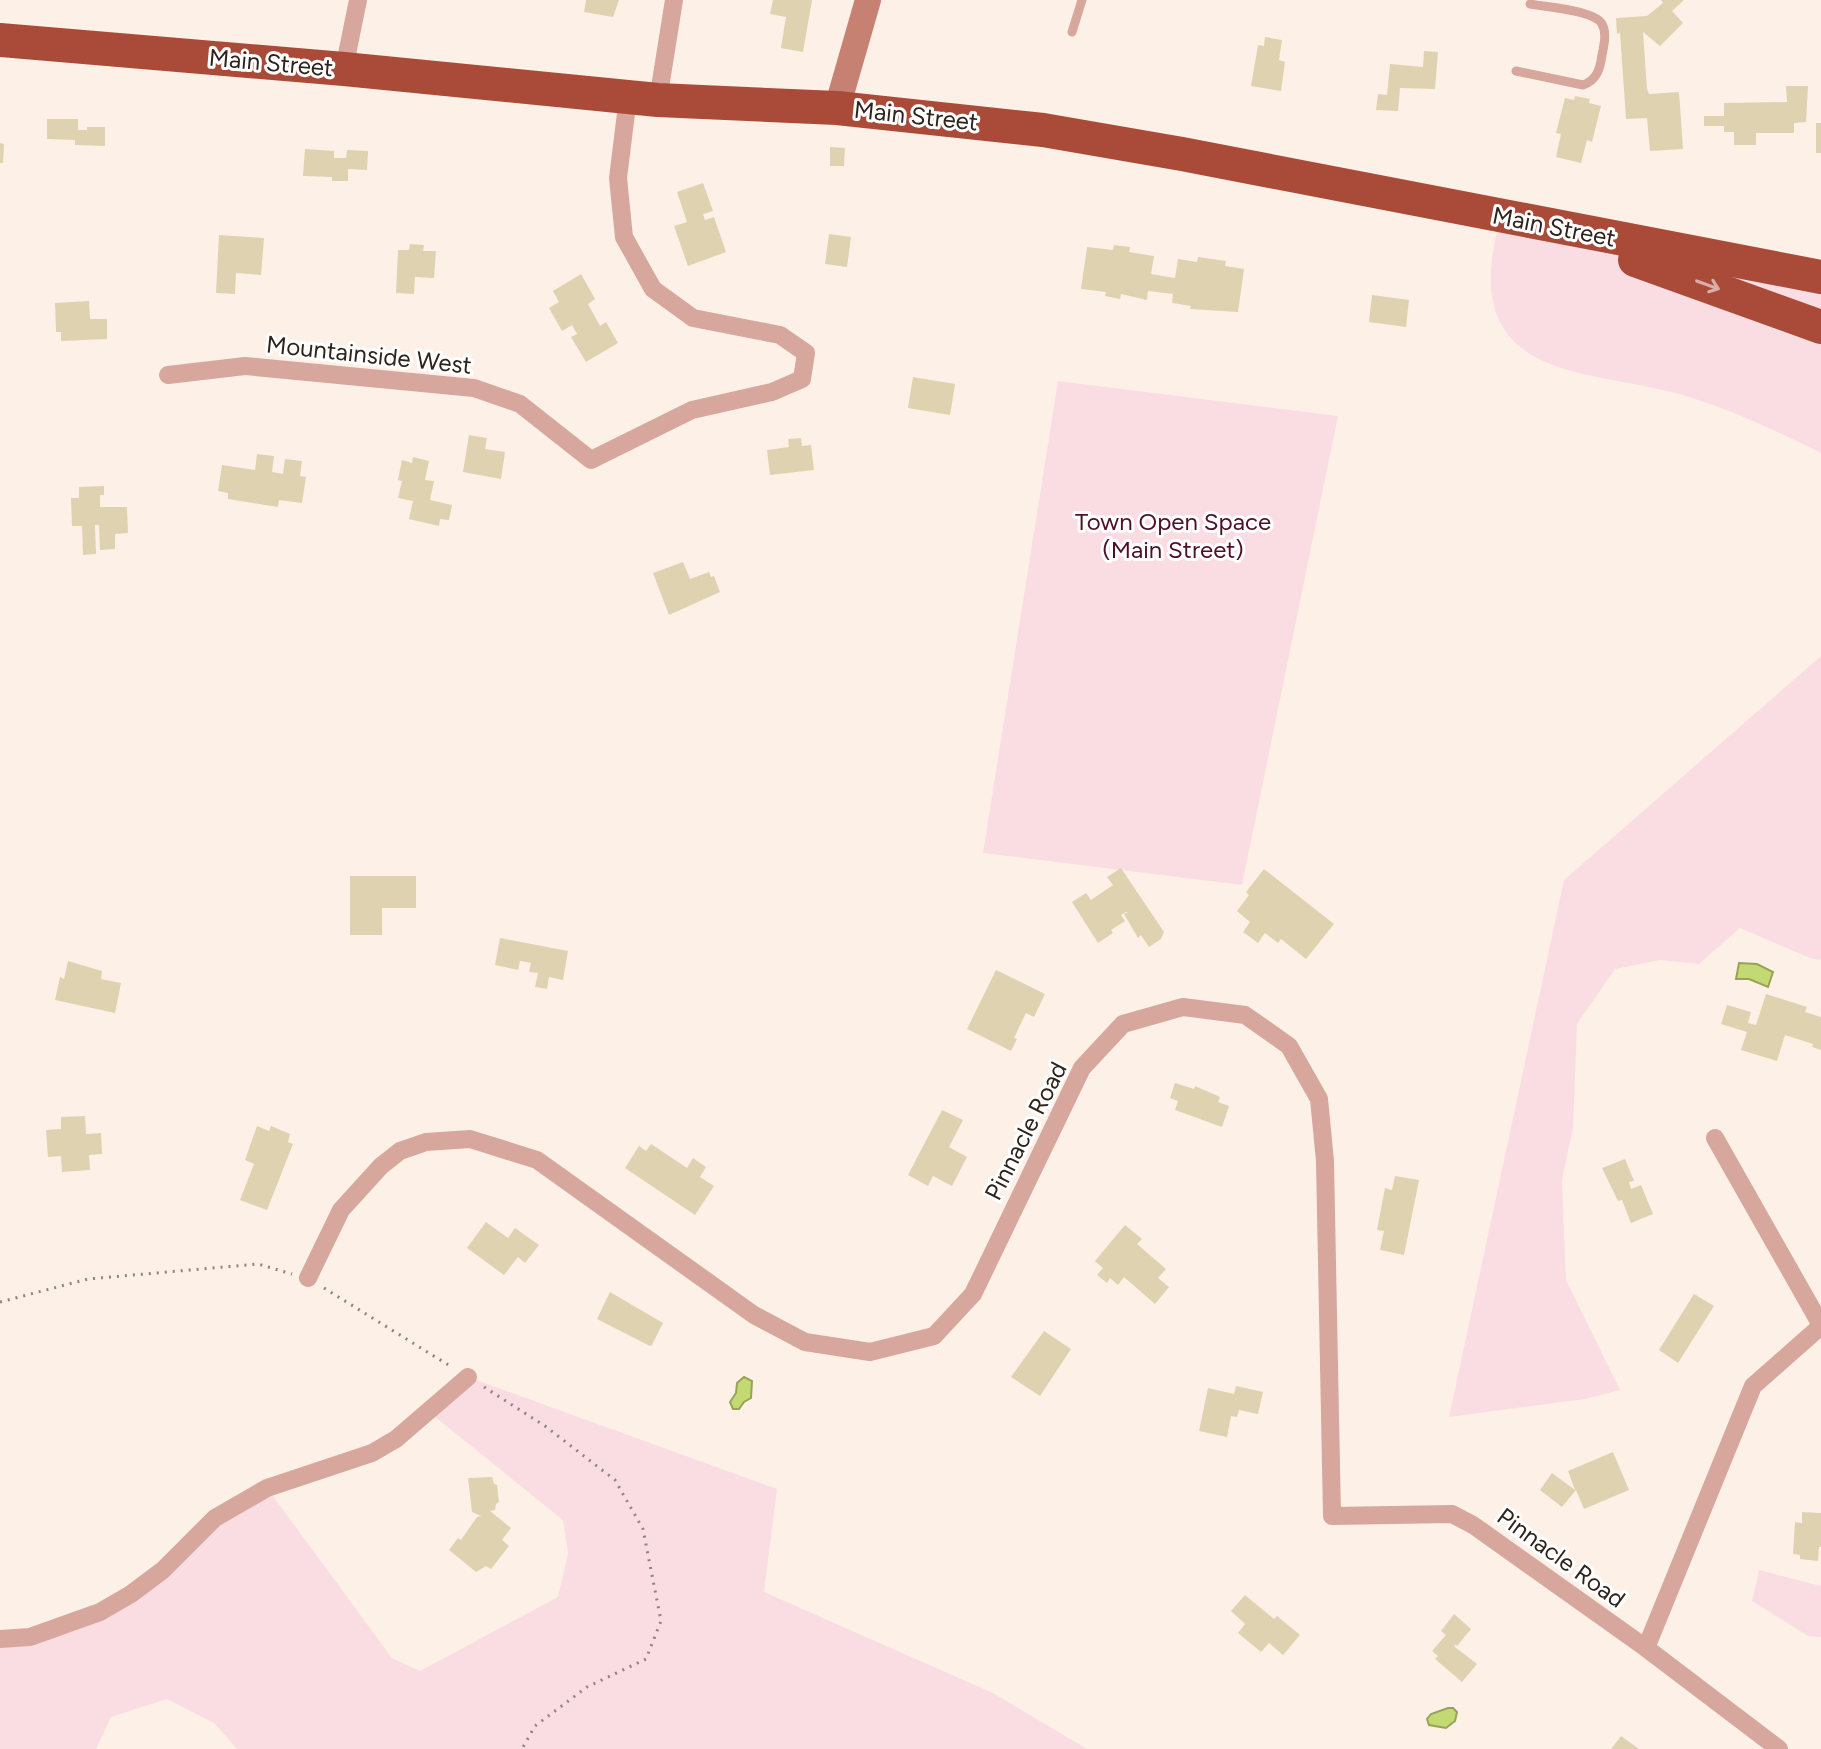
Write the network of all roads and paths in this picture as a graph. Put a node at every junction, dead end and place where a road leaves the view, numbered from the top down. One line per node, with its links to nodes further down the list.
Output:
1 (358, 0): 8 (street)
2 (674, 0): 10 (street)
3 (868, 0): 11 (main road)
4 (1082, 0): 6 (lane)
5 (1530, 4): 9 (lane)
6 (1072, 32)
7 (0, 40): 8 (highway, Main Street)
8 (344, 69): 10 (highway, Main Street)
9 (1516, 71)
10 (643, 98): 11 (highway, Main Street); 15 (street, Mountainside West)
11 (837, 108): 12 (highway, Main Street)
12 (1501, 217): 13 (highway, Main Street); 14 (highway, one-way to 14)
13 (1821, 277)
14 (1821, 327)
15 (168, 375)
16 (1715, 1138): 19 (street)
17 (308, 1278): 18 (path); 20 (path); 22 (street, Pinnacle Road)
18 (0, 1302)
19 (1821, 1325): 22 (street)
20 (468, 1377): 21 (street); 23 (path)
21 (0, 1639)
22 (1646, 1648): 24 (street, Pinnacle Road)
23 (522, 1749)
24 (1779, 1749)

